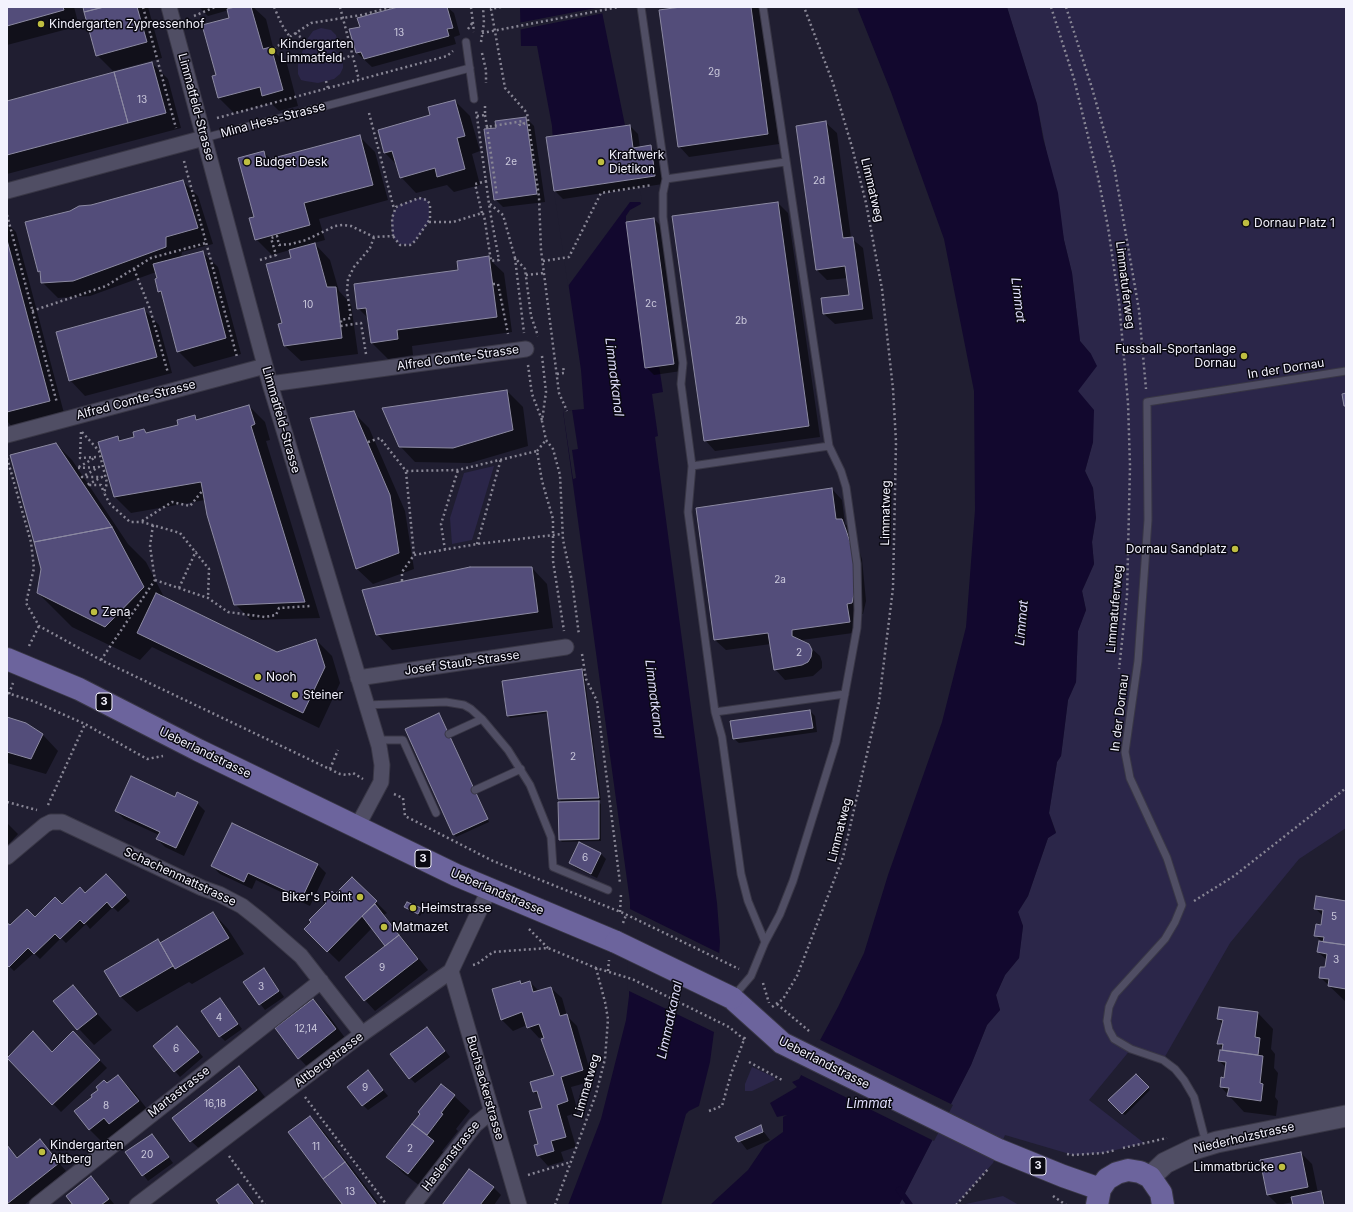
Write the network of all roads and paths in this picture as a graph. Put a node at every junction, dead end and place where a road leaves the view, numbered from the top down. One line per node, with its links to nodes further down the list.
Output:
1 (143, 7): 40 (path)
2 (169, 7): 37 (street, Limmatfeld-Strasse)
3 (215, 7): 15 (path)
4 (340, 7): 16 (path)
5 (391, 7): 16 (path)
6 (471, 7): 17 (path)
7 (501, 7): 18 (path)
8 (619, 7): 18 (path)
9 (641, 7): 45 (lane)
10 (764, 7): 43 (lane)
11 (804, 7): 144 (path, Limmatweg)
12 (1052, 7): 109 (path, Limmatuferweg)
13 (1066, 7): 76 (path)
14 (276, 8): 23 (path)
15 (194, 16)
16 (342, 18): 19 (path); 28 (path)
17 (473, 22): 20 (path); 22 (path)
18 (495, 30): 21 (path); 58 (path)
19 (296, 33): 23 (path); 24 (path)
20 (465, 33)
21 (482, 33)
22 (475, 35)
23 (290, 37): 27 (path)
24 (306, 41)
25 (466, 42): 30 (lane)
26 (455, 48): 31 (path)
27 (274, 49)
28 (352, 55): 29 (path); 31 (path)
29 (344, 59)
30 (470, 68): 34 (lane); 41 (lane, Mina Hess-Strasse)
31 (360, 80): 33 (path)
32 (326, 81): 33 (path)
33 (328, 88): 37 (path)
34 (474, 99): 44 (path)
35 (369, 113): 49 (path)
36 (485, 115): 38 (path)
37 (200, 123): 40 (path); 41 (street, Limmatfeld-Strasse)
38 (487, 127): 39 (path); 47 (path)
39 (520, 127)
40 (176, 129): 42 (path)
41 (204, 138): 42 (street, Mina Hess-Strasse); 69 (street, Limmatfeld-Strasse)
42 (180, 145): 46 (street, Mina Hess-Strasse); 55 (path)
43 (785, 162): 45 (lane); 83 (lane)
44 (487, 181): 48 (path); 50 (path)
45 (666, 181): 58 (path); 87 (lane)
46 (7, 191)
47 (497, 196)
48 (490, 204): 50 (path); 56 (path)
49 (394, 209): 52 (path); 53 (path)
50 (482, 213): 52 (path)
51 (7, 216): 63 (path)
52 (429, 222): 53 (path)
53 (393, 236): 54 (path)
54 (374, 237): 57 (path); 67 (path)
55 (206, 243): 59 (path); 68 (path)
56 (515, 258): 61 (path); 66 (path)
57 (260, 260)
58 (543, 261): 60 (path)
59 (134, 269): 63 (path); 72 (path)
60 (544, 273): 61 (path); 73 (path)
61 (526, 275): 65 (path)
62 (492, 284): 64 (path)
63 (32, 311): 77 (path)
64 (508, 334)
65 (539, 338)
66 (533, 350): 75 (street, Alfred Comte-Strasse); 79 (path)
67 (366, 354)
68 (236, 355)
69 (265, 366): 75 (street, Limmatfeld-Strasse); 80 (street, Alfred Comte-Strasse)
70 (563, 366): 73 (path)
71 (1346, 371): 76 (lane, In der Dornau)
72 (168, 373)
73 (557, 374): 78 (path)
74 (530, 383): 79 (path)
75 (270, 384): 110 (street, Limmatfeld-Strasse)
76 (1147, 402): 133 (lane, In der Dornau)
77 (56, 403)
78 (567, 411)
79 (542, 421): 81 (path)
80 (7, 435)
81 (546, 440): 84 (path); 94 (path)
82 (368, 442): 89 (path)
83 (829, 446): 87 (lane); 112 (lane)
84 (538, 451): 86 (path); 95 (path)
85 (7, 458): 108 (path)
86 (501, 459): 88 (path); 96 (path)
87 (692, 466): 114 (lane)
88 (458, 470): 89 (path); 97 (path)
89 (406, 472): 99 (path)
90 (202, 490): 92 (path)
91 (104, 493): 91 (path); 92 (path)
92 (142, 522): 93 (path)
93 (153, 525): 98 (path); 100 (path)
94 (562, 534): 95 (path); 105 (path)
95 (554, 535): 96 (path); 106 (path)
96 (477, 544): 97 (path)
97 (444, 550): 99 (path)
98 (196, 551): 102 (path); 103 (path)
99 (414, 555): 101 (path)
100 (155, 580): 102 (path); 108 (path)
101 (402, 581)
102 (179, 588): 103 (path)
103 (208, 598): 104 (path)
104 (312, 606)
105 (580, 639)
106 (573, 647): 110 (street, Josef Staub-Strasse); 134 (path)
107 (7, 659): 129 (main road, Ueberlandstrasse / 3)
108 (101, 660): 121 (path)
109 (1119, 669)
110 (358, 678): 113 (street, Limmatfeld-Strasse)
111 (7, 693): 116 (path)
112 (845, 694): 114 (lane); 135 (lane)
113 (366, 705): 115 (lane); 118 (street, Limmatfeld-Strasse)
114 (715, 712): 135 (lane)
115 (482, 719): 117 (lane); 122 (lane)
116 (85, 724): 120 (path); 128 (path)
117 (449, 734)
118 (378, 740): 123 (street, Limmatfeld-Strasse); 127 (lane)
119 (338, 750): 121 (path)
120 (147, 759)
121 (330, 769): 123 (path)
122 (521, 769): 125 (lane); 132 (lane)
123 (379, 787): 129 (street, Limmatfeld-Strasse); 134 (path)
124 (1346, 788): 133 (path)
125 (474, 790)
126 (7, 802): 128 (path)
127 (436, 814)
128 (49, 817): 130 (street); 142 (street, Schachenmattstrasse)
129 (357, 827): 131 (main road, Ueberlandstrasse / 3)
130 (7, 857)
131 (489, 890): 140 (street, Altbergstrasse); 143 (main road, Ueberlandstrasse / 3, bridge)
132 (608, 890)
133 (1182, 905): 158 (lane)
134 (622, 912): 138 (path)
135 (765, 942): 143 (lane)
136 (477, 964): 139 (path)
137 (607, 964): 141 (path)
138 (735, 967)
139 (596, 968): 141 (path); 160 (path, Limmatweg)
140 (451, 971): 147 (street, Altbergstrasse); 153 (street, Buchsackerstrasse)
141 (608, 971): 148 (path)
142 (321, 981): 147 (street, Schachenmattstrasse); 165 (street, Martastrasse)
143 (732, 998): 164 (main road, Ueberlandstrasse / 3)
144 (778, 1004): 145 (path, Limmatweg); 146 (path)
145 (771, 1008)
146 (809, 1031)
147 (362, 1034): 152 (street, Altbergstrasse)
148 (744, 1040)
149 (742, 1045): 154 (path)
150 (749, 1062): 151 (path)
151 (782, 1080)
152 (296, 1084): 157 (street, Altbergstrasse); 168 (path)
153 (492, 1111): 163 (street, Buchsackerstrasse); 169 (street, Haslernstrasse)
154 (709, 1112)
155 (1346, 1116): 158 (main road, Niederholzstrasse)
156 (1169, 1138): 159 (path)
157 (219, 1143): 166 (street, Altbergstrasse); 167 (path)
158 (1207, 1145): 162 (main road, Niederholzstrasse)
159 (1066, 1153)
160 (571, 1162): 163 (path); 171 (path, Limmatweg)
161 (993, 1162): 172 (path)
162 (1150, 1177): 164 (main road); 173 (main road)
163 (512, 1180): 170 (street, Buchsackerstrasse)
164 (1099, 1197)
165 (37, 1205)
166 (137, 1205)
167 (265, 1205)
168 (387, 1205)
169 (413, 1205)
170 (519, 1205)
171 (555, 1205)
172 (956, 1205)
173 (1162, 1205)

